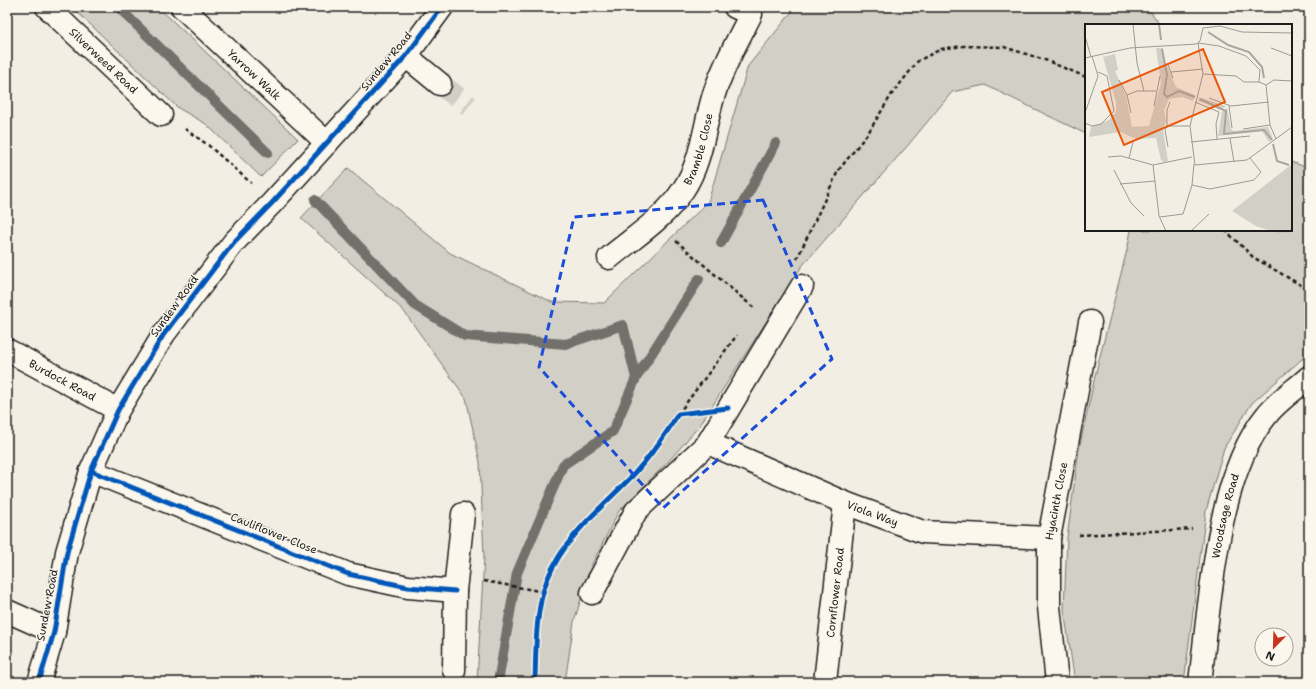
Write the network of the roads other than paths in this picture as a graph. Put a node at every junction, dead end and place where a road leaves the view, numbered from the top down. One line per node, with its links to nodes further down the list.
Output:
1 (47, 7): 7 (street, Silverweed Road)
2 (182, 7): 8 (street, Yarrow Walk)
3 (442, 7): 5 (street, Sundew Road)
4 (750, 9): 9 (street, Bramble Close)
5 (406, 56): 6 (street); 8 (street, Sundew Road)
6 (440, 84)
7 (160, 115)
8 (327, 143): 14 (street, Sundew Road)
9 (609, 258)
10 (802, 286): 15 (street)
11 (1090, 322): 19 (street, Hyacinth Close)
12 (7, 350): 14 (street, Burdock Road)
13 (1309, 377): 28 (street, Woodsage Road)
14 (118, 410): 16 (street, Sundew Road)
15 (708, 443): 17 (street, Viola Way); 21 (street)
16 (91, 471): 20 (street, Cauliflower Close); 23 (street, Sundew Road)
17 (845, 503): 19 (street, Viola Way); 26 (street, Cornflower Road)
18 (464, 514): 20 (street)
19 (1049, 538): 27 (street, Hyacinth Close)
20 (455, 591): 24 (street)
21 (592, 593)
22 (7, 612): 23 (street)
23 (54, 632): 25 (street, Sundew Road)
24 (454, 670)
25 (39, 682)
26 (825, 682)
27 (1057, 682)
28 (1200, 682)

